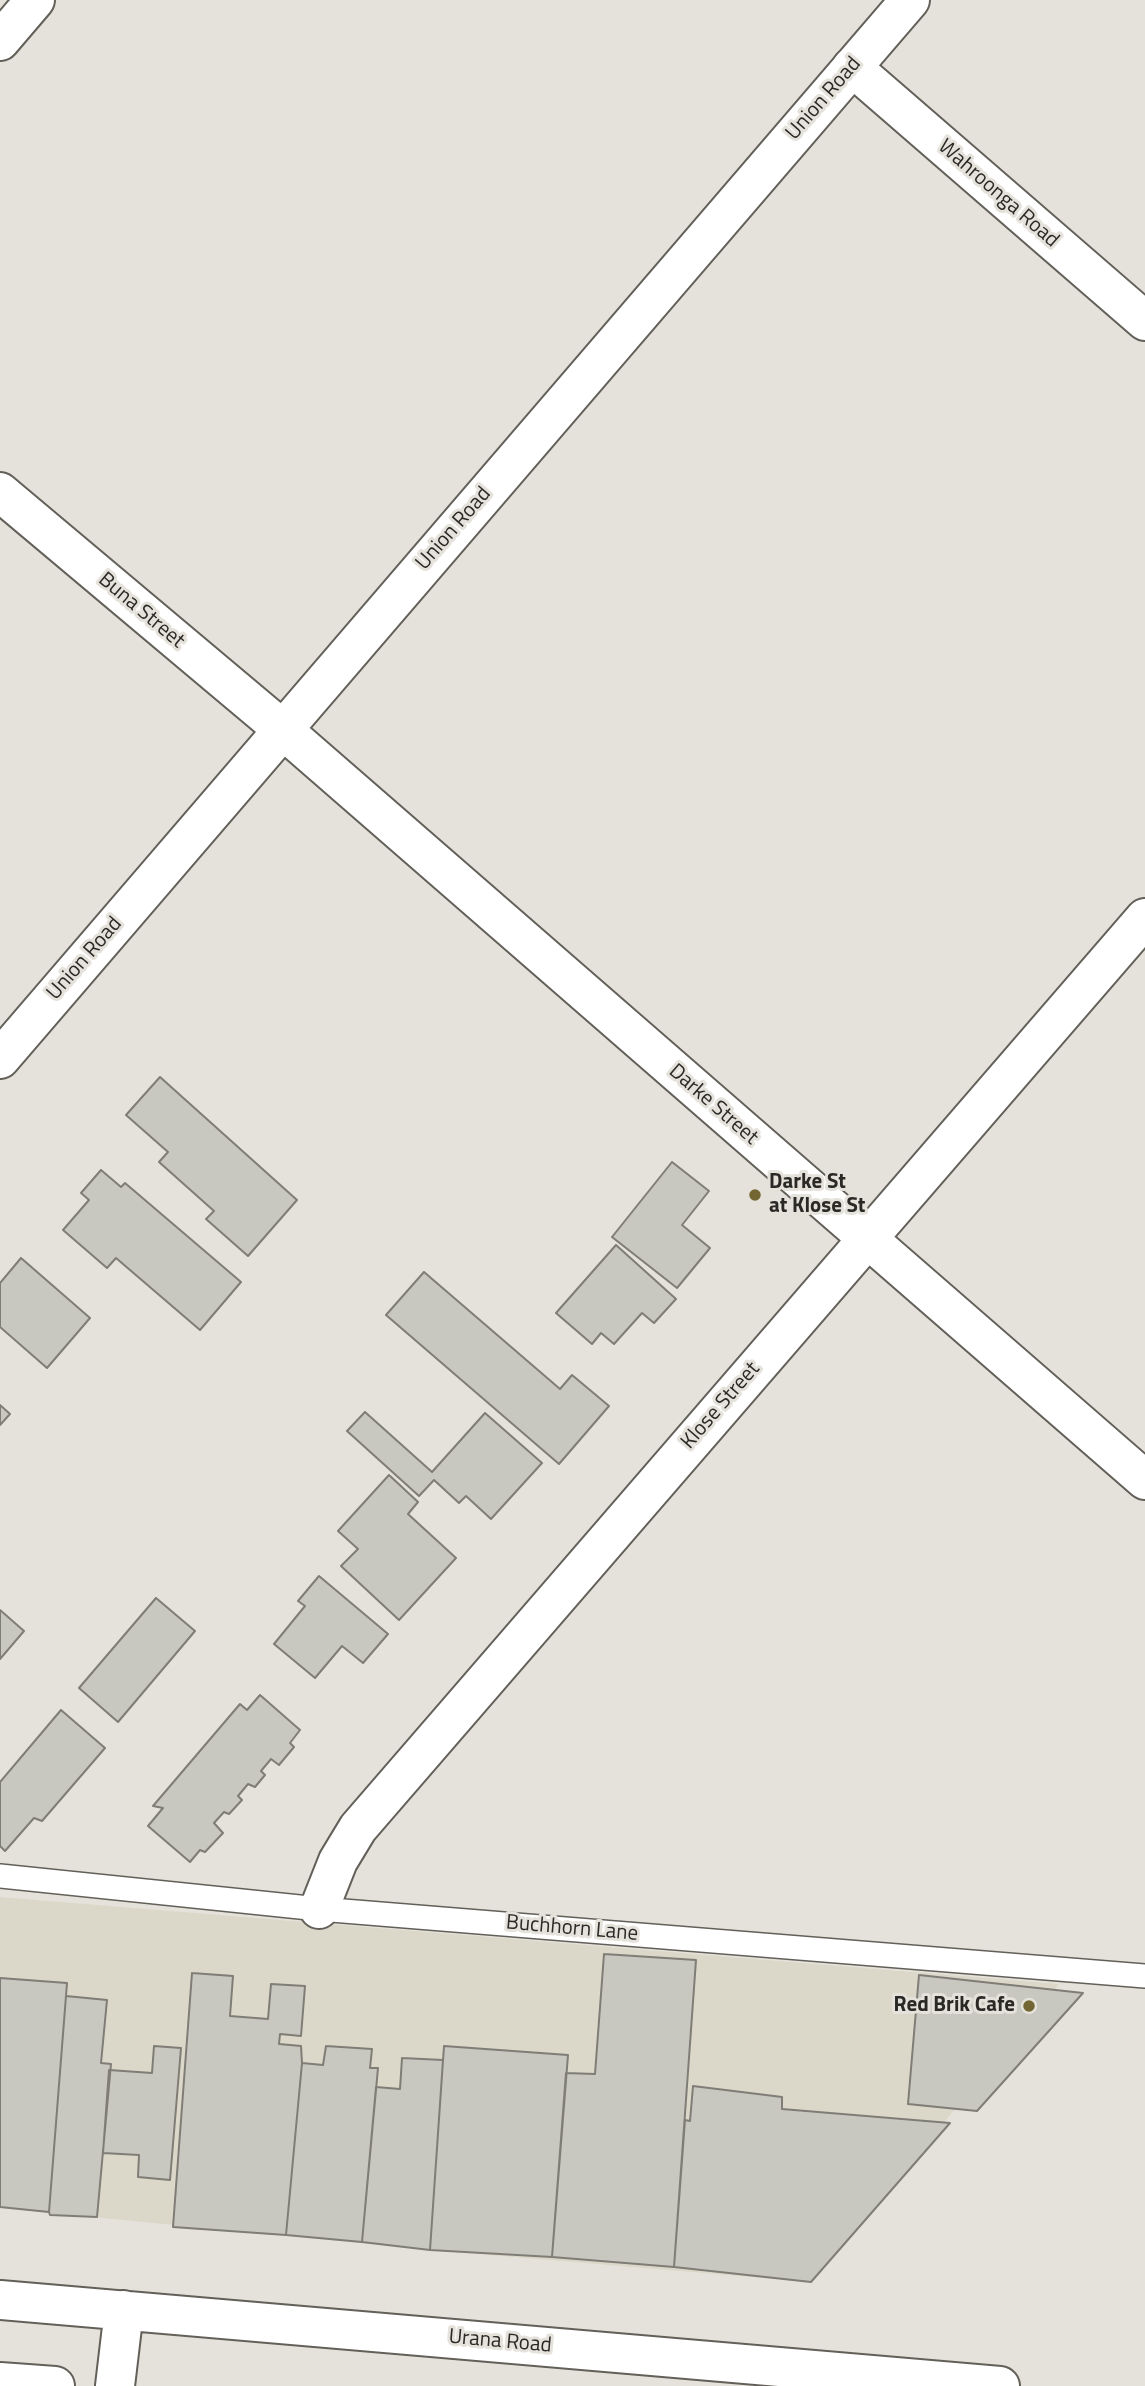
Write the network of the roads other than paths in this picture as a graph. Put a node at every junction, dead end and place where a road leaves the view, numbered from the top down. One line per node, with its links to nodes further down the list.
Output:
1 (35, 0): 3 (street)
2 (910, 0): 4 (street, Union Road)
3 (0, 41)
4 (852, 67): 5 (street, Wahroonga Road); 7 (street, Union Road)
5 (1145, 321)
6 (0, 492): 7 (street, Buna Street)
7 (282, 729): 9 (street, Union Road); 10 (street, Darke Street)
8 (1145, 918): 10 (street, Klose Street)
9 (0, 1059)
10 (866, 1238): 11 (street, Darke Street); 13 (street, Klose Street)
11 (1145, 1480)
12 (0, 1876): 13 (lane, Buchhorn Lane)
13 (319, 1909): 14 (lane, Buchhorn Lane)
14 (1145, 1976)
15 (0, 2300): 16 (street, Urana Road)
16 (124, 2310): 19 (street); 20 (street, Urana Road)
17 (0, 2382): 18 (street)
18 (55, 2386)
19 (115, 2386)
20 (1000, 2386)

